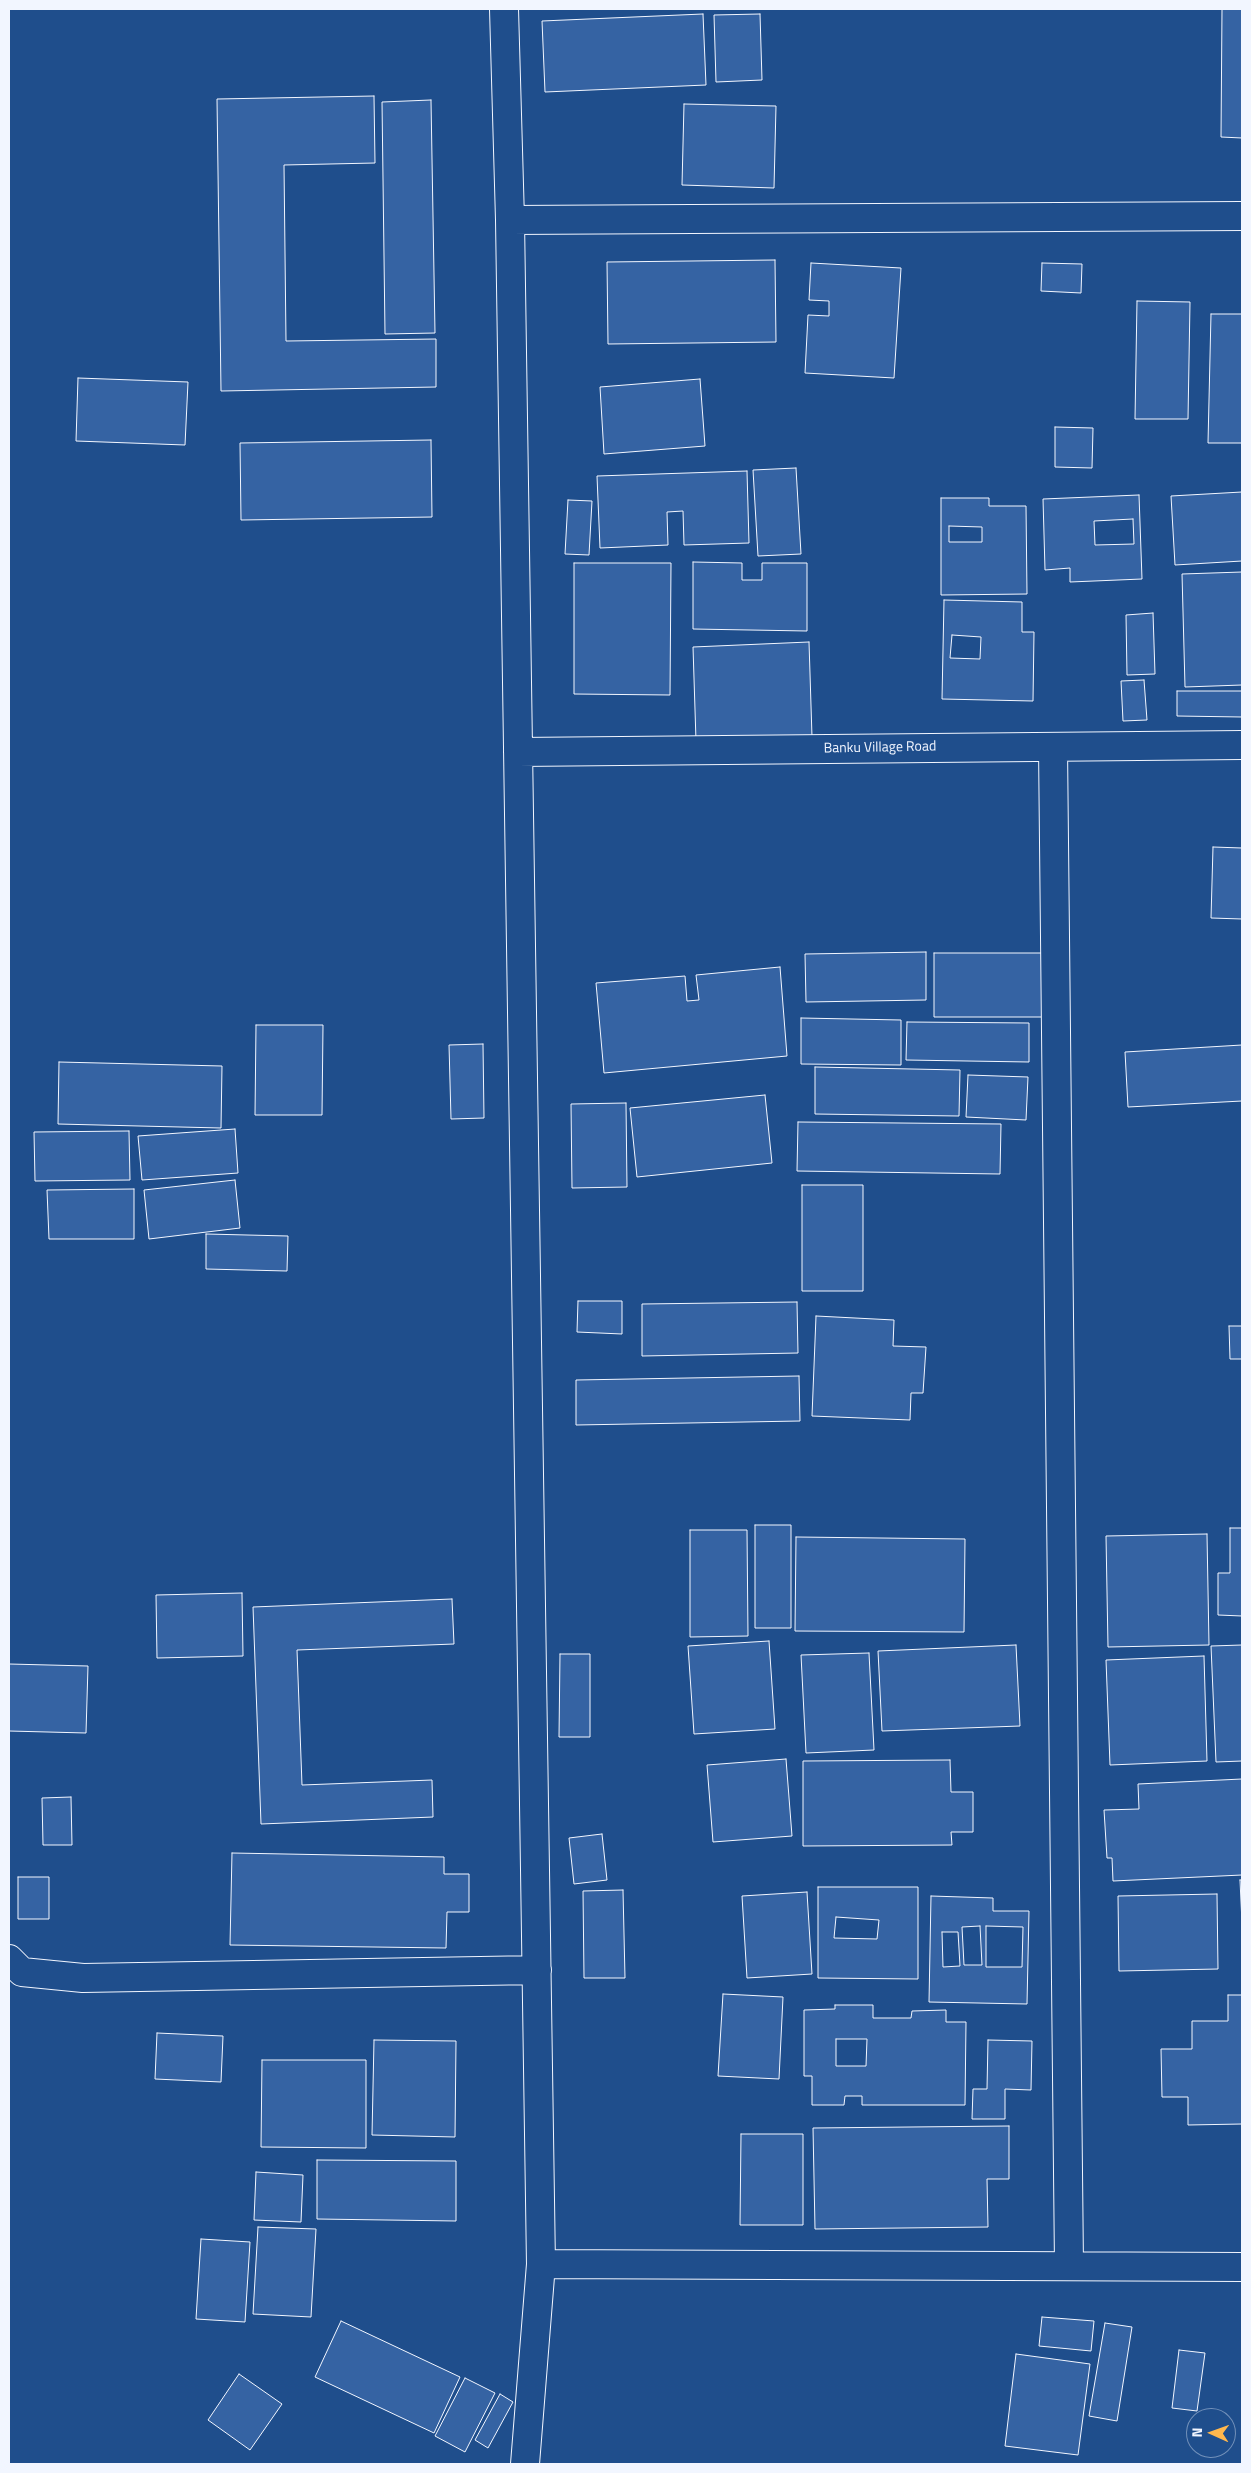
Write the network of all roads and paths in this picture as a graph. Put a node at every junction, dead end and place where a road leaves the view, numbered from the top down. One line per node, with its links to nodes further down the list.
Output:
1 (504, 9): 3 (street)
2 (1242, 216): 3 (street)
3 (510, 220): 6 (street)
4 (1242, 745): 5 (street, Banku Village Road)
5 (1053, 747): 6 (street, Banku Village Road); 10 (street)
6 (518, 752): 8 (street)
7 (9, 1959): 8 (street)
8 (537, 1970): 9 (street)
9 (541, 2264): 10 (street); 12 (street)
10 (1069, 2266): 11 (street)
11 (1242, 2267)
12 (525, 2464)

